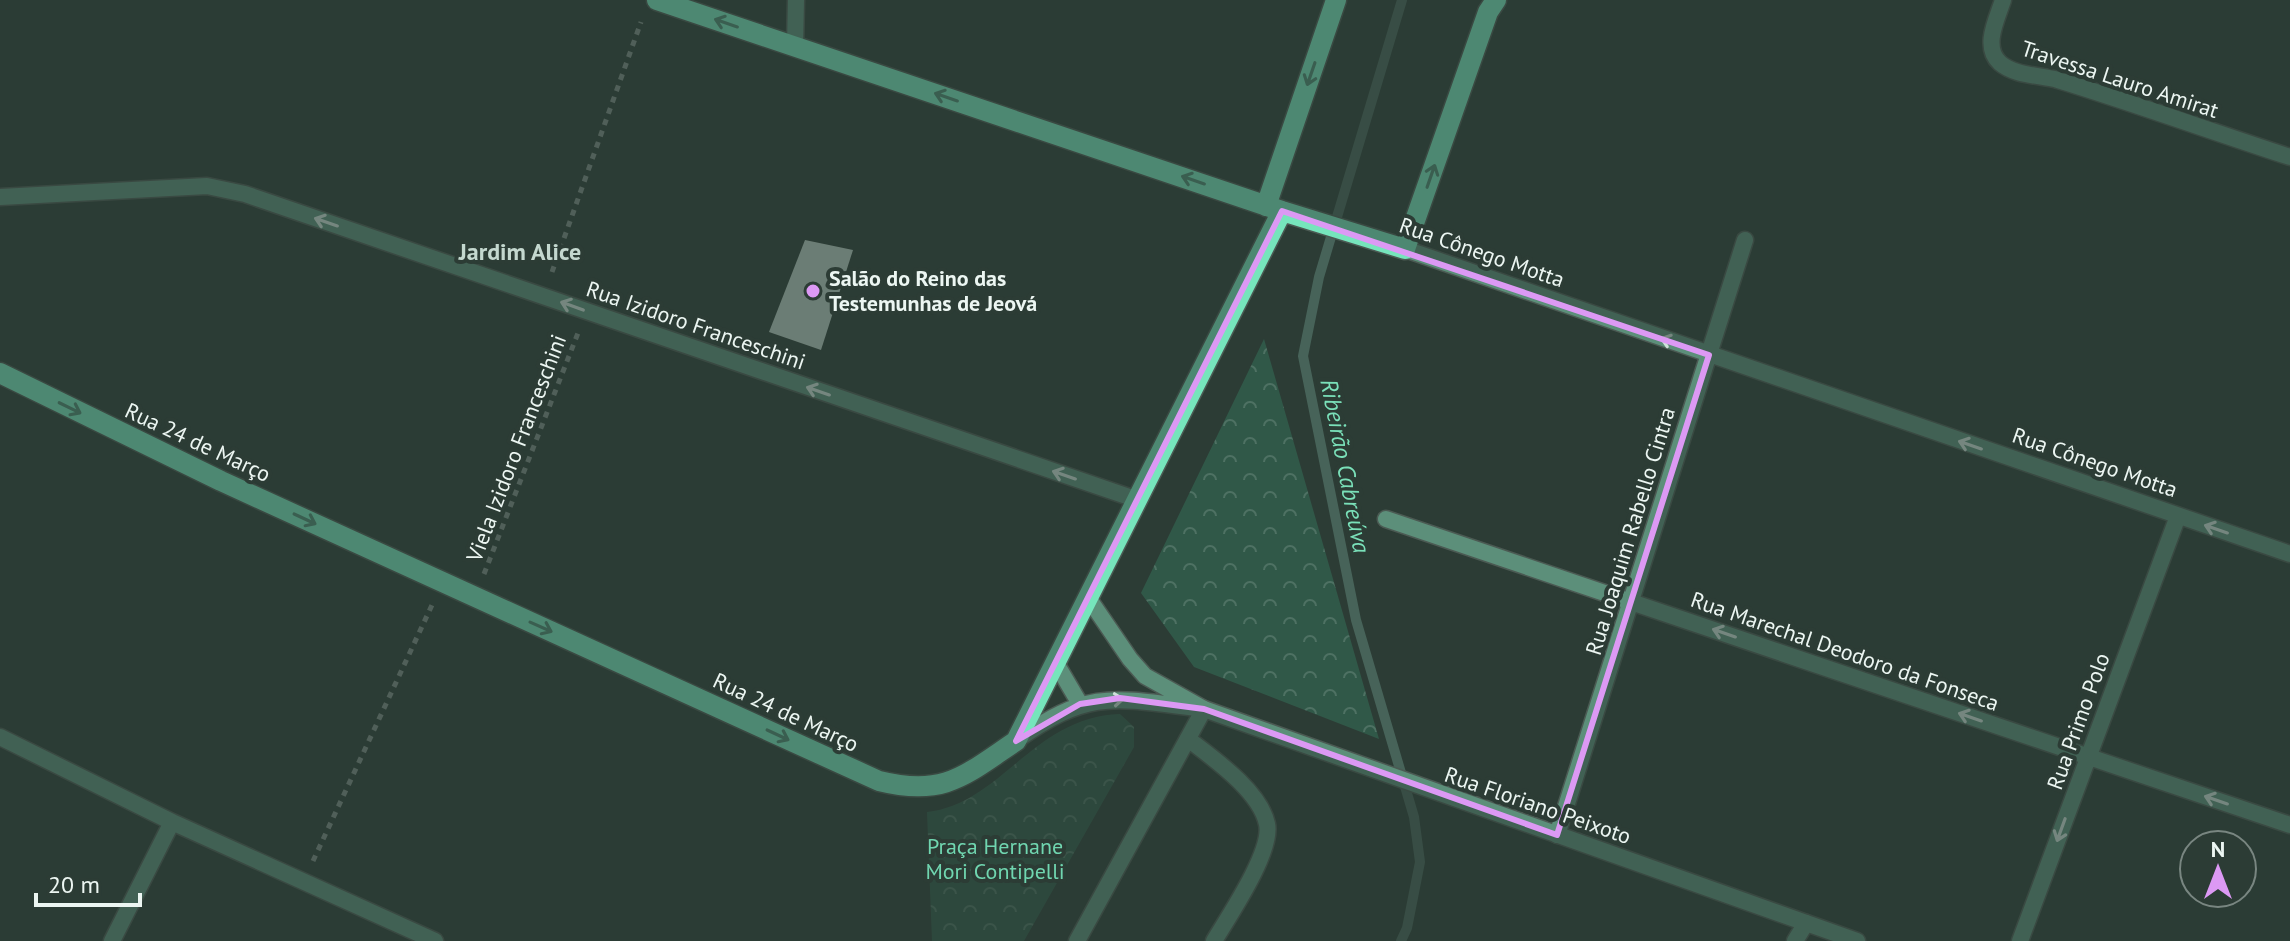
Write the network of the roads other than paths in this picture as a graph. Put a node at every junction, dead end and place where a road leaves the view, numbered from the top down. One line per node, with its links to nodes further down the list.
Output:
1 (796, 0): 6 (street)
2 (1336, 0): 9 (main road, Rua 24 de Março, one-way to 9)
3 (1496, 0): 11 (main road, one-way to 3)
4 (2003, 0): 7 (street, Travessa Lauro Amirat)
5 (651, 7): 6 (main road, Rua Cônego Motta, one-way to 5)
6 (795, 46): 9 (main road, Rua Cônego Motta, one-way to 6)
7 (2290, 157)
8 (0, 197): 14 (street, Rua Izidoro Franceschini, one-way to 8)
9 (1274, 209): 11 (main road, Rua Cônego Motta); 14 (main road, Rua 24 de Março)
10 (1745, 240): 12 (street, Rua Joaquim Rabello Cintra)
11 (1405, 249): 12 (street, Rua Cônego Motta, one-way to 11)
12 (1709, 355): 15 (street, Rua Cônego Motta, one-way to 12); 19 (street, Rua Joaquim Rabello Cintra)
13 (0, 373): 25 (main road, Rua 24 de Março, one-way to 25)
14 (1138, 500): 18 (main road, Rua 24 de Março)
15 (2178, 516): 17 (street, Rua Cônego Motta, one-way to 15); 26 (street, Rua Primo Polo)
16 (1386, 519): 19 (street, Rua Marechal Deodoro da Fonseca)
17 (2290, 554)
18 (1089, 599): 20 (main road, Rua 24 de Março); 22 (street)
19 (1631, 602): 26 (street, Rua Marechal Deodoro da Fonseca, one-way to 19); 29 (street, Rua Joaquim Rabello Cintra)
20 (1057, 665): 21 (street); 25 (main road, Rua 24 de Março)
21 (1080, 704): 22 (street, one-way to 22); 25 (street)
22 (1204, 709): 24 (street); 29 (street, Rua Floriano Peixoto)
23 (0, 737): 27 (street)
24 (1188, 739): 33 (street); 34 (street)
25 (1016, 741)
26 (2088, 757): 28 (street, Rua Marechal Deodoro da Fonseca, one-way to 26); 37 (street, Rua Primo Polo, one-way to 37)
27 (172, 822): 31 (street); 32 (street)
28 (2290, 825)
29 (1557, 835): 30 (street, Rua Floriano Peixoto)
30 (1806, 923): 35 (street); 36 (street, Rua Floriano Peixoto)
31 (112, 941)
32 (435, 941)
33 (1077, 941)
34 (1214, 941)
35 (1795, 941)
36 (1857, 941)
37 (2020, 941)

